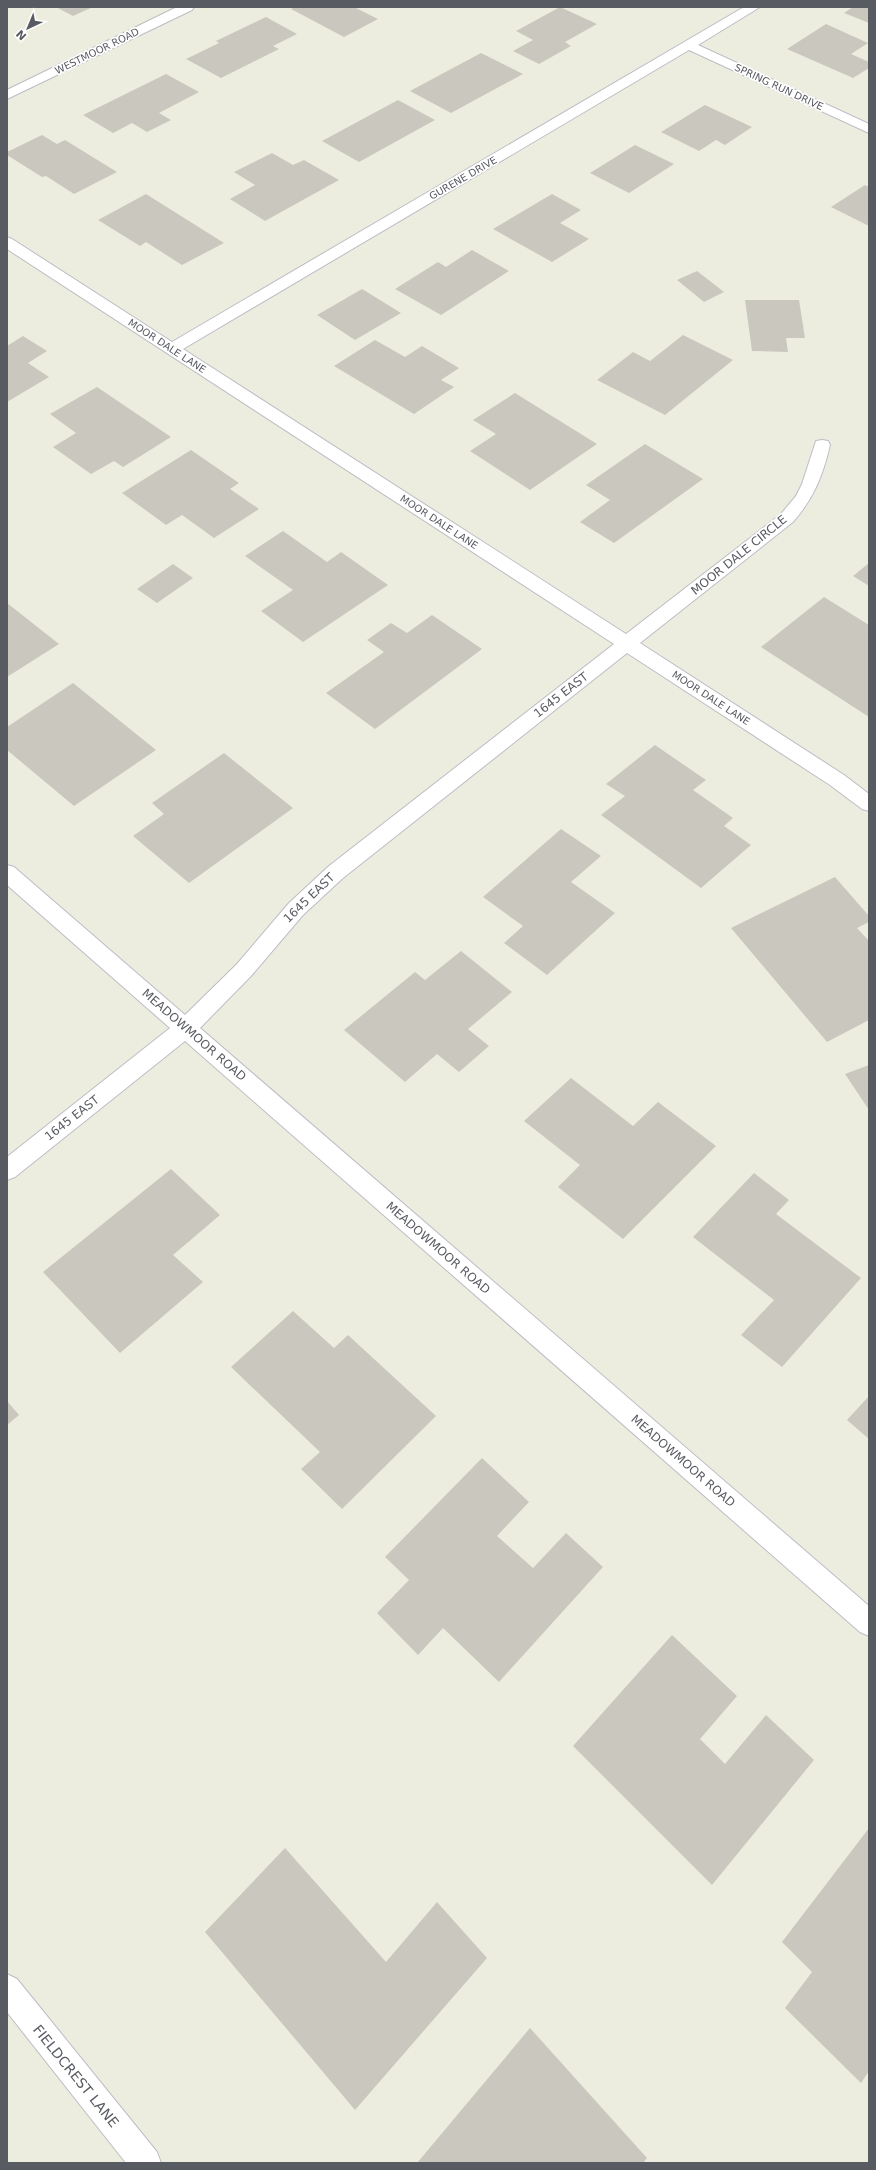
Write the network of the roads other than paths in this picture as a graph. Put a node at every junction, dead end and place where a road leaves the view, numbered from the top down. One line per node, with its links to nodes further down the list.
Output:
1 (188, 7): 4 (street, WESTMOOR ROAD)
2 (753, 7): 3 (street, GURENE DRIVE)
3 (688, 45): 5 (street, SPRING RUN DRIVE); 7 (street, GURENE DRIVE)
4 (7, 95)
5 (869, 129)
6 (7, 242): 7 (street, MOOR DALE LANE)
7 (172, 349): 9 (street, MOOR DALE LANE)
8 (822, 445): 9 (street, MOOR DALE CIRCLE)
9 (626, 644): 10 (street, MOOR DALE LANE); 12 (street, 1645 EAST)
10 (869, 804)
11 (7, 873): 12 (street, MEADOWMOOR ROAD)
12 (186, 1028): 13 (street, 1645 EAST); 14 (street, MEADOWMOOR ROAD)
13 (7, 1170)
14 (869, 1623)
15 (7, 1989): 16 (street, FIELDCREST LANE)
16 (146, 2163)

